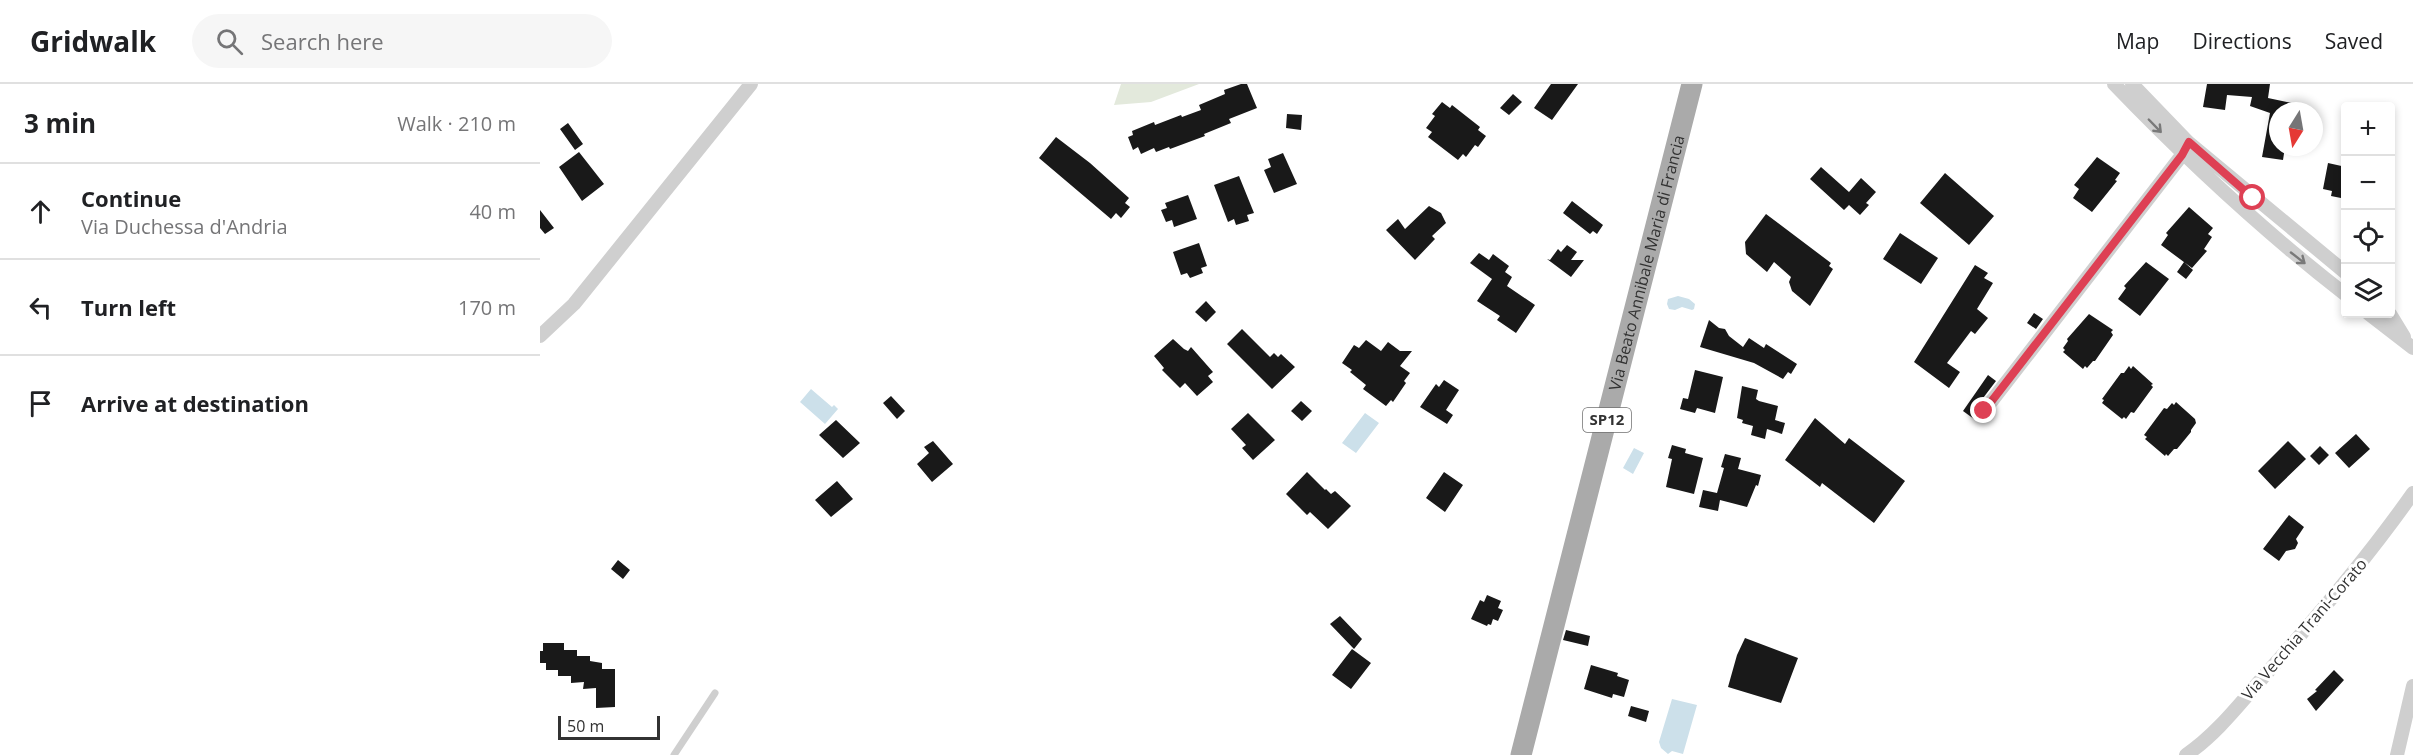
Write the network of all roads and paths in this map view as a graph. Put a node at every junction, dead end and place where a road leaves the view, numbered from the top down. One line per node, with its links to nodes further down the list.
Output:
1 (751, 84): 11 (street)
2 (1692, 84): 18 (main road, Via Beato Annibale Maria di Francia / SP12)
3 (2114, 84): 5 (street, one-way to 5)
4 (2132, 84): 5 (street)
5 (2186, 149): 6 (street); 7 (street, one-way to 7); 13 (street)
6 (2341, 269)
7 (2341, 291)
8 (2374, 318): 12 (street)
9 (2393, 318): 12 (street)
10 (2413, 331): 12 (street)
11 (540, 336)
12 (2411, 346)
13 (1984, 411)
14 (2413, 494): 19 (street, Via Vecchia Trani-Corato)
15 (2413, 686): 20 (street)
16 (715, 693): 17 (lane)
17 (674, 755)
18 (1521, 755)
19 (2186, 755)
20 (2397, 755)

